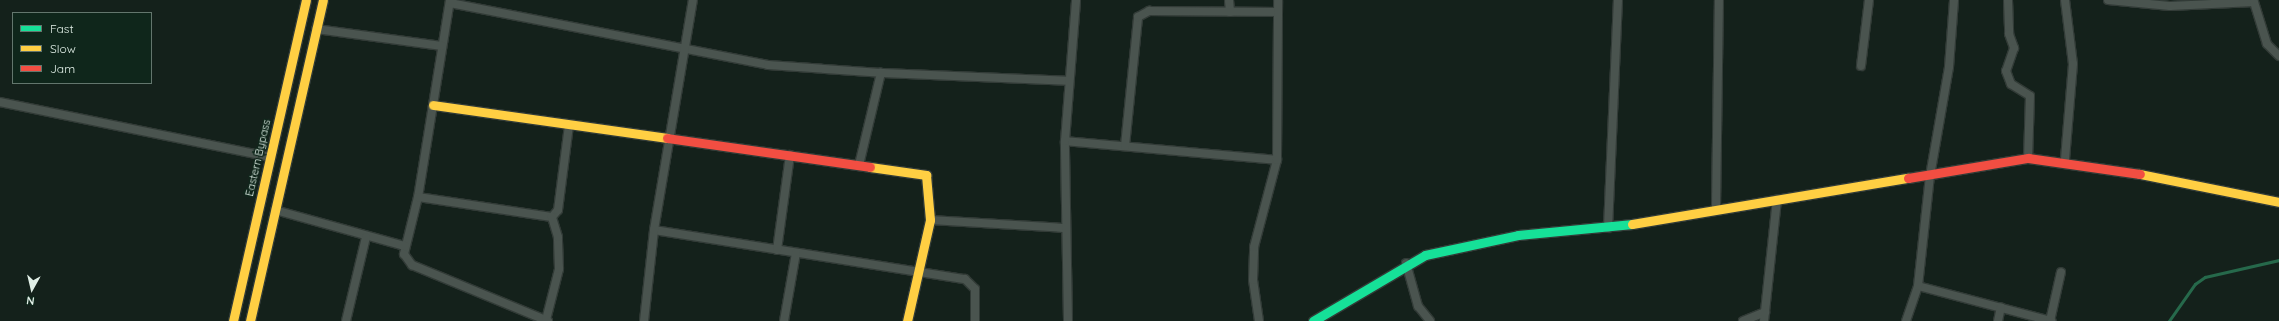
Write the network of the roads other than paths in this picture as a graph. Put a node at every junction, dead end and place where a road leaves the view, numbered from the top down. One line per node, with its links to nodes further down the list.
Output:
1 (306, 0): 32 (street, Eastern Bypass)
2 (323, 0): 18 (street)
3 (693, 0): 20 (street)
4 (1076, 0): 24 (street)
5 (1229, 0): 16 (street)
6 (1278, 0): 17 (street)
7 (1618, 0): 46 (street)
8 (1719, 0): 41 (street)
9 (1869, 0): 22 (street)
10 (1954, 0): 37 (street)
11 (2008, 0): 33 (street)
12 (2065, 0): 35 (street)
13 (2108, 0): 15 (street)
14 (450, 1): 19 (street); 20 (street)
15 (2254, 1): 21 (street)
16 (1230, 12): 17 (street); 30 (street)
17 (1278, 12): 34 (street)
18 (316, 29): 19 (street); 42 (street)
19 (442, 46): 26 (street)
20 (684, 50): 23 (street); 28 (street)
21 (2279, 56)
22 (1861, 66)
23 (881, 74): 24 (street); 36 (street)
24 (1069, 81): 29 (street)
25 (0, 102): 32 (street)
26 (433, 104): 27 (street); 38 (street)
27 (570, 125): 28 (street); 43 (street)
28 (668, 138): 31 (street); 47 (street)
29 (1065, 141): 30 (street); 45 (street)
30 (1125, 146): 34 (street)
31 (790, 155): 36 (street); 50 (street)
32 (270, 157): 58 (street, Eastern Bypass)
33 (2028, 158): 35 (street); 37 (street)
34 (1277, 160): 67 (street)
35 (2065, 160): 40 (street)
36 (859, 165): 44 (street)
37 (1930, 176): 39 (street); 55 (street)
38 (418, 197): 43 (street); 49 (street)
39 (1777, 200): 41 (street); 57 (street)
40 (2279, 202)
41 (1716, 209): 46 (street)
42 (275, 210): 48 (street); 59 (street)
43 (552, 216): 61 (street)
44 (930, 220): 45 (street); 53 (street)
45 (1063, 228): 66 (street)
46 (1608, 228): 52 (street)
47 (654, 230): 50 (street); 62 (street)
48 (366, 237): 49 (street); 60 (street)
49 (405, 246): 61 (street)
50 (777, 250): 51 (street)
51 (796, 253): 53 (street); 63 (street)
52 (1406, 263): 68 (street); 69 (street)
53 (916, 270): 64 (street); 65 (street)
54 (2061, 272): 74 (street)
55 (1918, 286): 56 (street); 72 (street)
56 (2001, 307): 73 (street); 74 (street)
57 (1765, 312): 70 (street); 71 (street)
58 (233, 321)
59 (250, 321)
60 (346, 321)
61 (547, 321)
62 (644, 321)
63 (784, 321)
64 (907, 321)
65 (975, 321)
66 (1068, 321)
67 (1259, 321)
68 (1313, 321)
69 (1430, 321)
70 (1743, 321)
71 (1764, 321)
72 (1906, 321)
73 (1998, 321)
74 (2050, 321)

